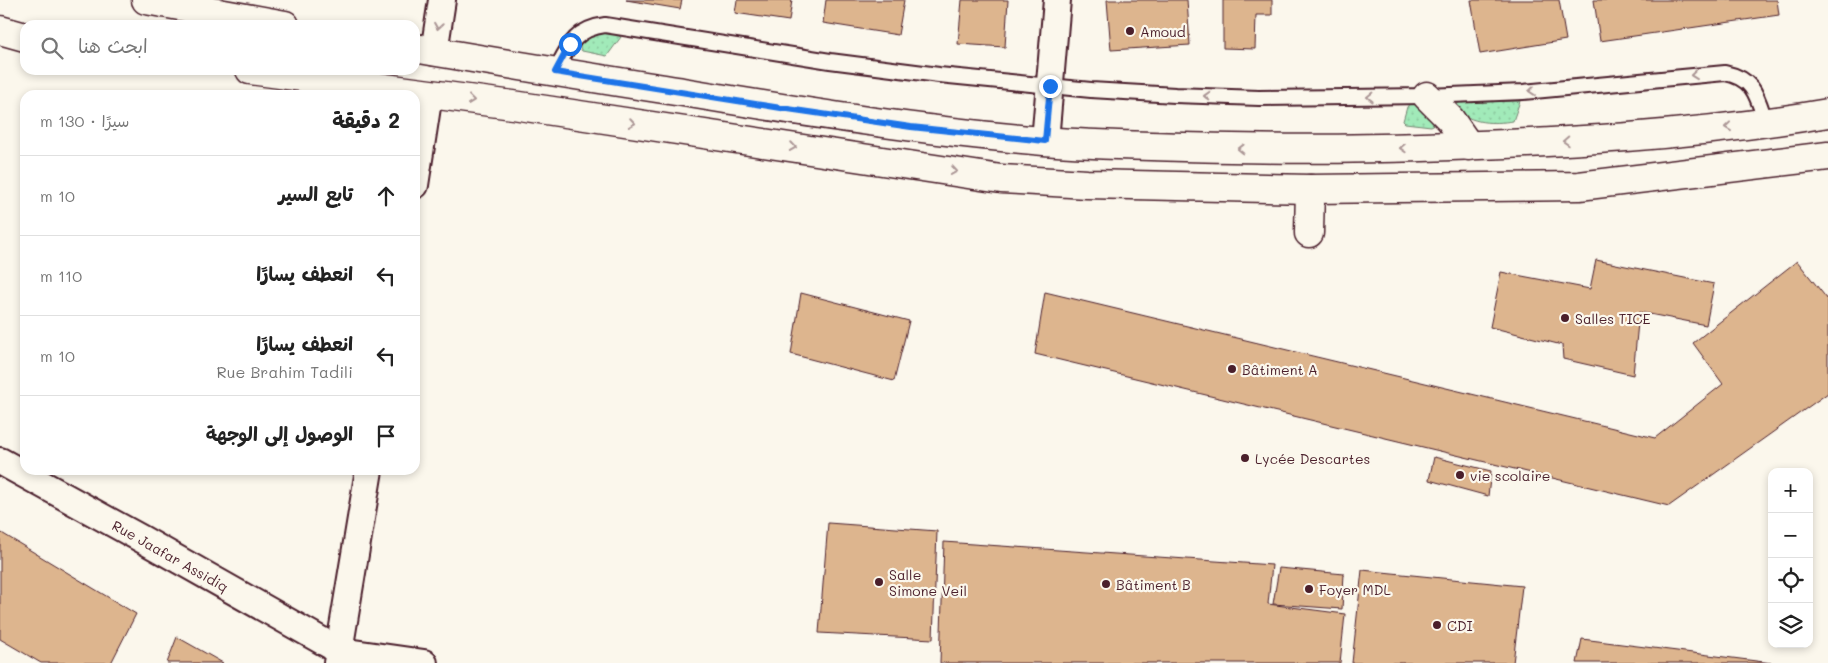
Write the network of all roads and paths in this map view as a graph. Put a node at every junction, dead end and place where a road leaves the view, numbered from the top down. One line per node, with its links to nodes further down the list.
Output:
1 (146, 0): 4 (main road)
2 (442, 0): 9 (street, one-way to 9)
3 (1057, 0): 12 (street)
4 (258, 20)
5 (0, 30): 6 (main road)
6 (20, 36)
7 (0, 40): 8 (main road)
8 (20, 41)
9 (424, 50): 10 (main road)
10 (555, 72): 12 (lane); 19 (main road)
11 (288, 75): 13 (main road)
12 (1050, 86): 16 (lane, one-way to 12); 19 (street)
13 (400, 90)
14 (420, 93): 15 (main road)
15 (430, 94): 21 (street); 23 (main road, one-way to 23)
16 (1427, 96): 18 (lane, one-way to 16); 20 (main road)
17 (1828, 114): 18 (main road)
18 (1766, 123): 20 (main road, one-way to 20)
19 (1045, 141): 20 (main road, one-way to 19)
20 (1469, 146)
21 (420, 155)
22 (1828, 156): 23 (main road)
23 (1310, 189): 24 (main road)
24 (1309, 233)
25 (0, 460): 26 (street, Rue Jaafar Assidiq)
26 (20, 471)
27 (27, 475): 29 (street, Rue Jaafar Assidiq)
28 (368, 475): 29 (street)
29 (338, 657): 30 (street)
30 (424, 663)

